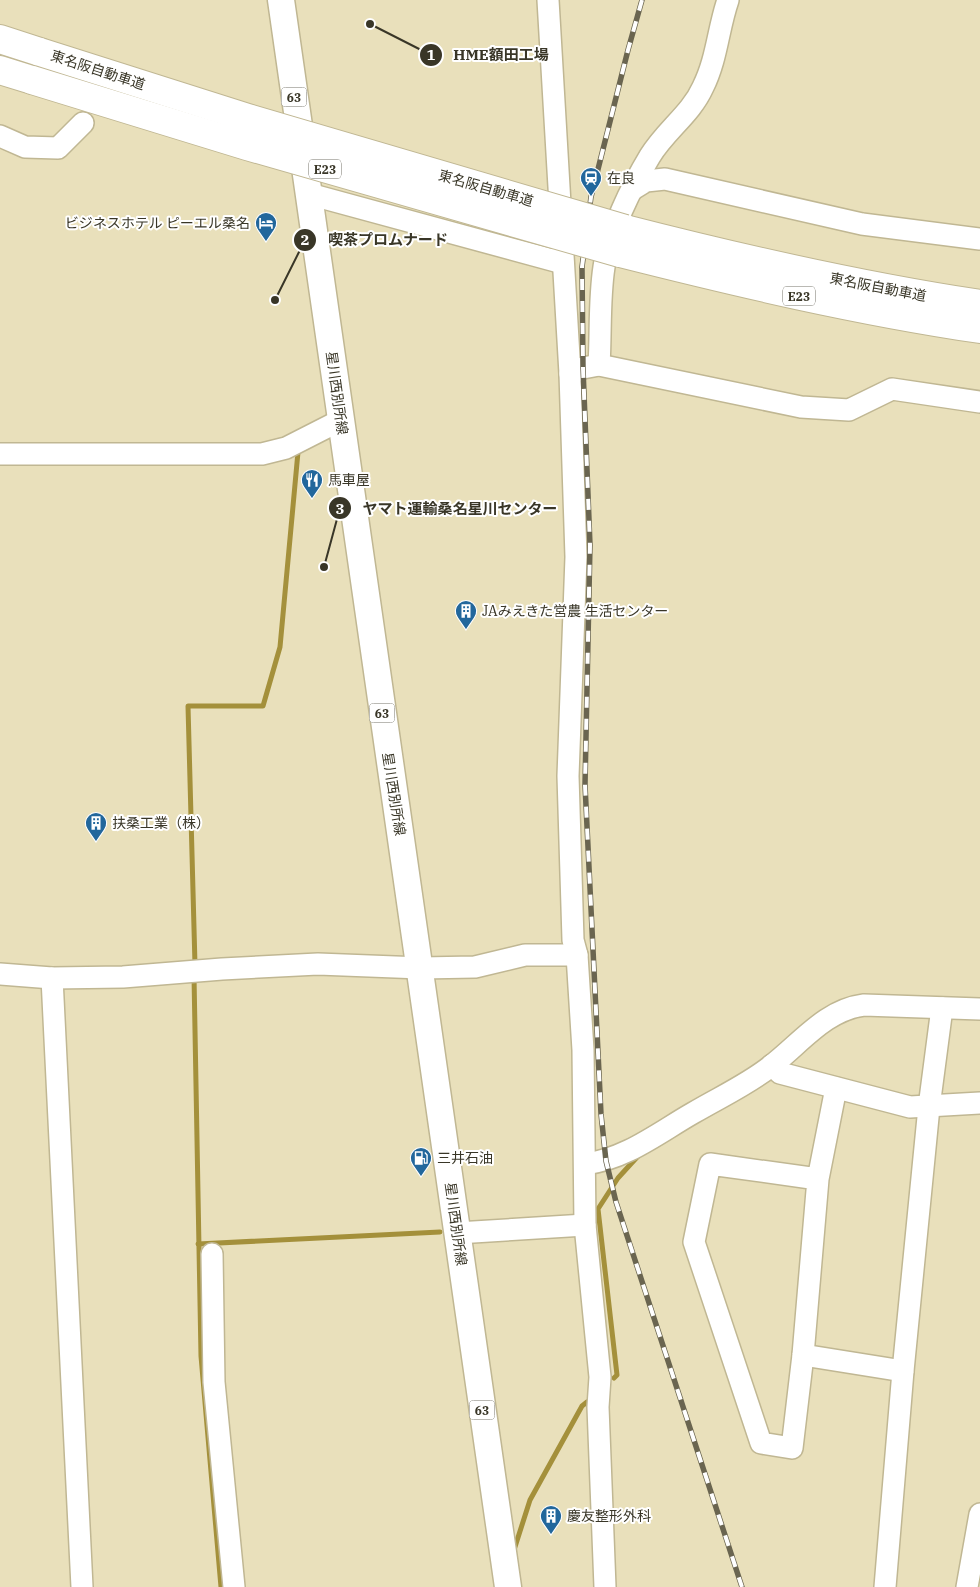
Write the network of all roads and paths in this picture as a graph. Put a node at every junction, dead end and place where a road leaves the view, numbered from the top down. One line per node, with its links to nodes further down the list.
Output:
1 (281, 0): 9 (main road, 星川西別所線 / 63)
2 (548, 0): 12 (street)
3 (728, 0): 8 (street)
4 (0, 39): 11 (highway, 東名阪自動車道 / E23, bridge)
5 (0, 70): 11 (highway, 東名阪自動車道 / E23, bridge)
6 (83, 123): 7 (street)
7 (0, 136)
8 (633, 189): 10 (street); 15 (street)
9 (310, 194): 12 (street); 18 (main road, 星川西別所線 / 63)
10 (980, 239)
11 (622, 241): 13 (highway, 東名阪自動車道 / E23); 14 (highway, 東名阪自動車道 / E23)
12 (563, 263): 16 (street)
13 (980, 304)
14 (980, 329)
15 (599, 366): 16 (street); 17 (street)
16 (570, 374): 20 (street)
17 (980, 402)
18 (341, 420): 19 (street); 21 (main road, 星川西別所線 / 63)
19 (0, 454)
20 (578, 955): 21 (street); 30 (street)
21 (421, 968): 23 (street); 33 (main road, 星川西別所線 / 63)
22 (0, 974): 23 (street)
23 (52, 978): 38 (street)
24 (942, 1008): 25 (street); 26 (street); 29 (street)
25 (980, 1009)
26 (772, 1066): 27 (street); 30 (street)
27 (836, 1088): 29 (street); 31 (street)
28 (980, 1103): 29 (street)
29 (929, 1107): 36 (street)
30 (585, 1164): 32 (street)
31 (818, 1179): 35 (street); 35 (street)
32 (586, 1225): 33 (street); 41 (street)
33 (457, 1233): 40 (main road, 星川西別所線 / 63)
34 (212, 1254): 39 (street)
35 (803, 1355): 36 (street)
36 (903, 1371): 42 (street)
37 (980, 1514): 43 (street)
38 (82, 1587)
39 (234, 1587)
40 (508, 1587)
41 (605, 1587)
42 (885, 1587)
43 (967, 1587)

